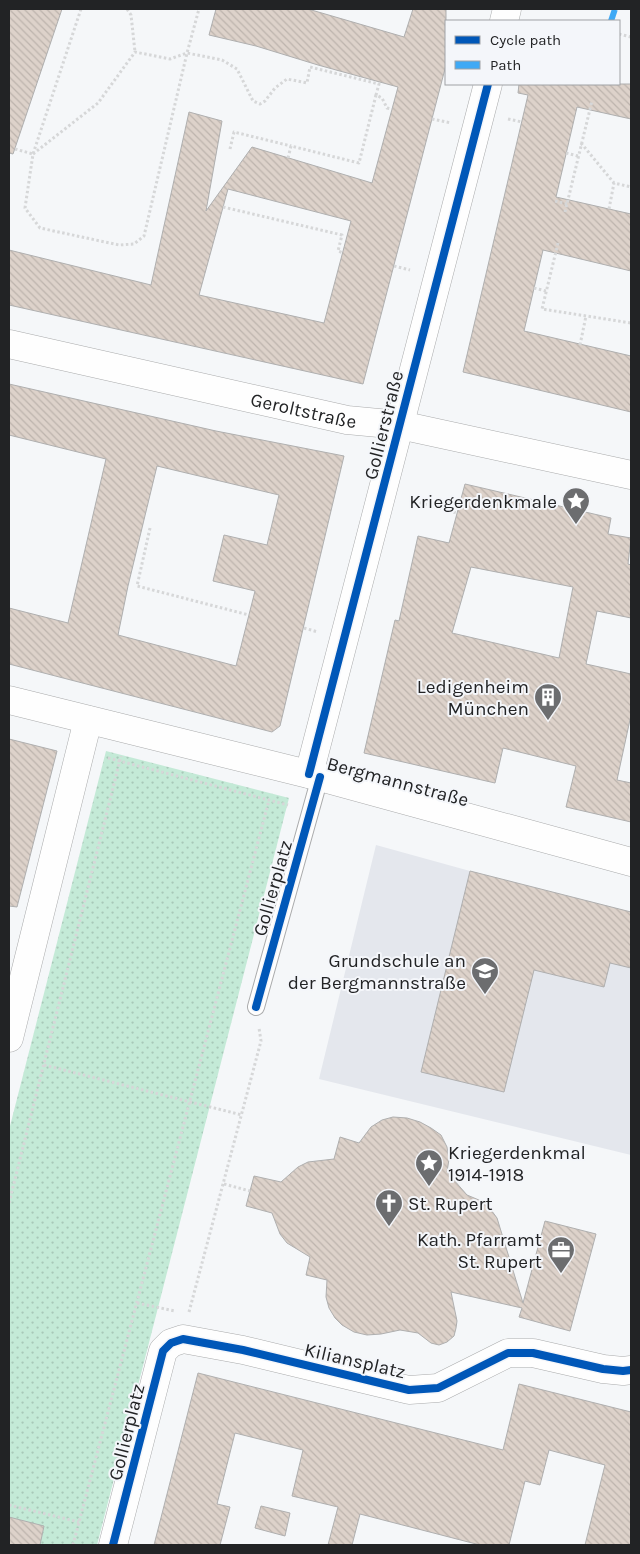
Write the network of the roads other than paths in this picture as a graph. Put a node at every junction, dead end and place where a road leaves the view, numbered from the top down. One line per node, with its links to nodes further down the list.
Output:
1 (488, 85): 3 (street, Gollierstraße)
2 (9, 344): 3 (street, Geroltstraße)
3 (400, 425): 4 (street, Geroltstraße); 7 (street, Gollierstraße)
4 (631, 475)
5 (9, 700): 6 (street, Bergmannstraße)
6 (88, 720): 7 (street, Bergmannstraße); 10 (street)
7 (315, 776): 8 (street, Bergmannstraße); 9 (lane, Gollierplatz)
8 (631, 862)
9 (256, 1007)
10 (9, 1038)
11 (186, 1326): 12 (street, Kiliansplatz); 13 (street, Gollierplatz)
12 (631, 1370)
13 (113, 1545)

